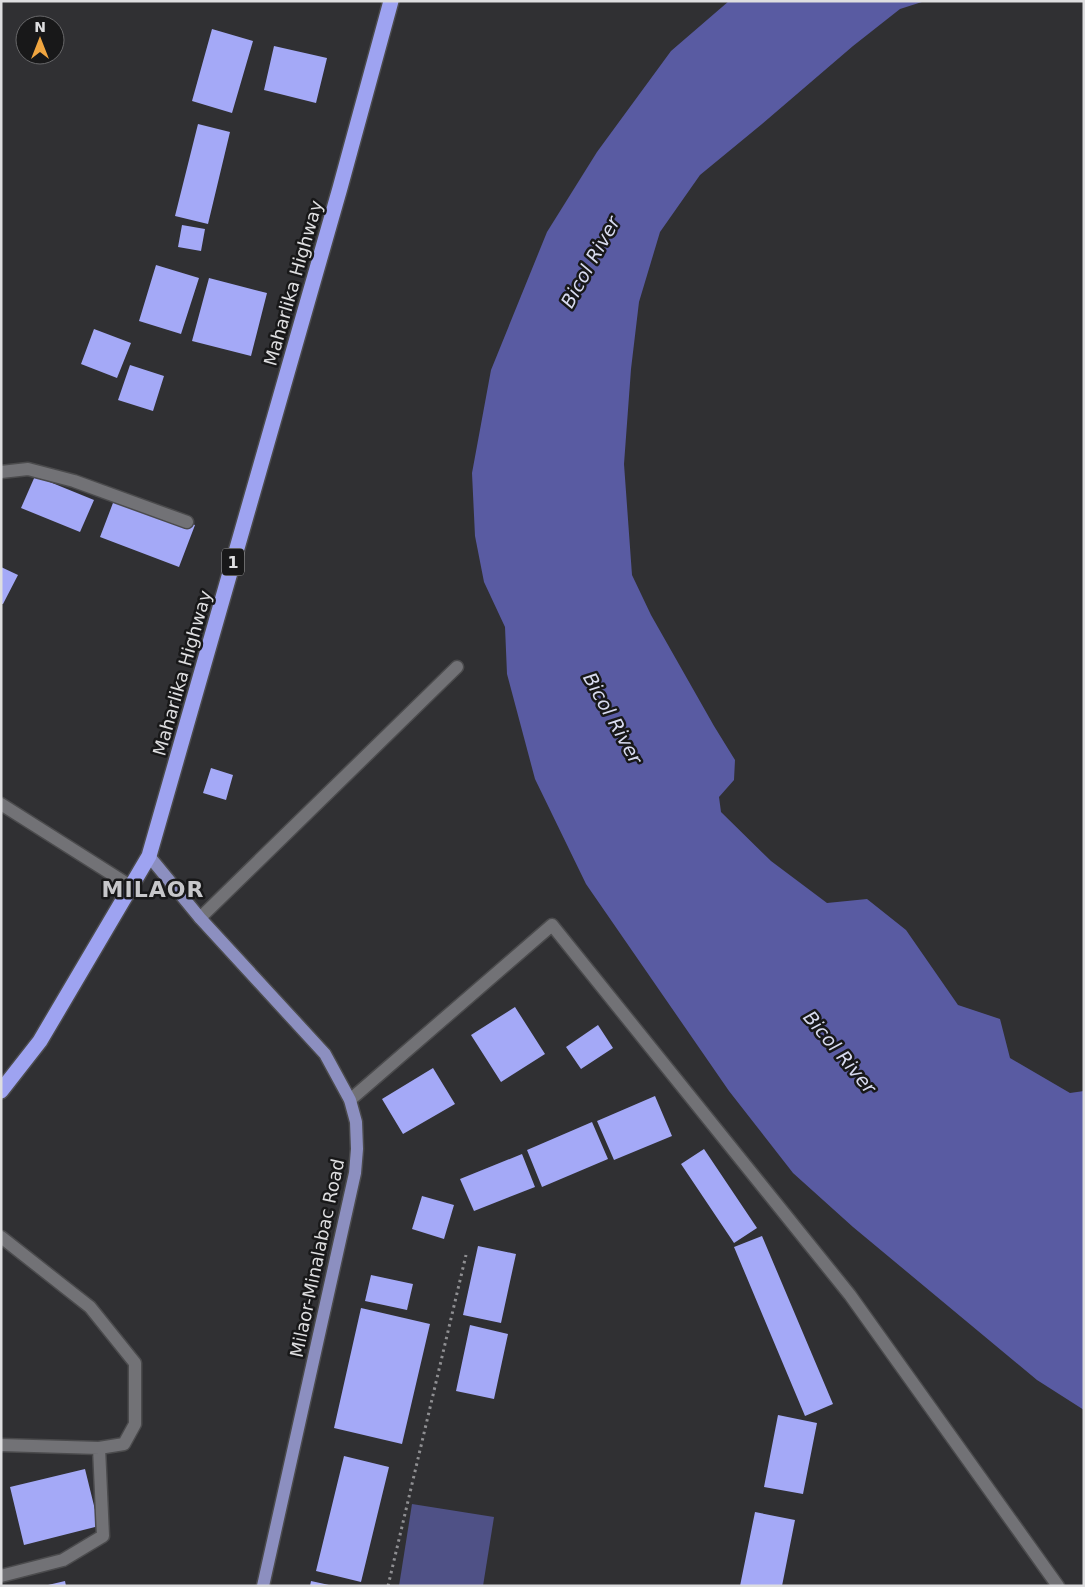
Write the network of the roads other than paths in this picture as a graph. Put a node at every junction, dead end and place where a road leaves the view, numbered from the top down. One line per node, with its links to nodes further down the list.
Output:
1 (391, 1): 6 (highway, Maharlika Highway / 1)
2 (1, 472): 3 (street)
3 (187, 522)
4 (457, 667): 8 (street)
5 (1, 804): 7 (street)
6 (149, 856): 7 (highway, Maharlika Highway / 1); 8 (main road, Milaor-Minalabac Road)
7 (132, 887): 9 (highway, Maharlika Highway / 1)
8 (200, 918): 10 (main road, Milaor-Minalabac Road)
9 (1, 1091)
10 (350, 1100): 15 (main road, Milaor-Minalabac Road); 16 (street)
11 (1, 1238): 13 (street)
12 (1, 1445): 13 (street)
13 (99, 1448): 14 (street)
14 (1, 1576)
15 (263, 1586)
16 (1058, 1586)

